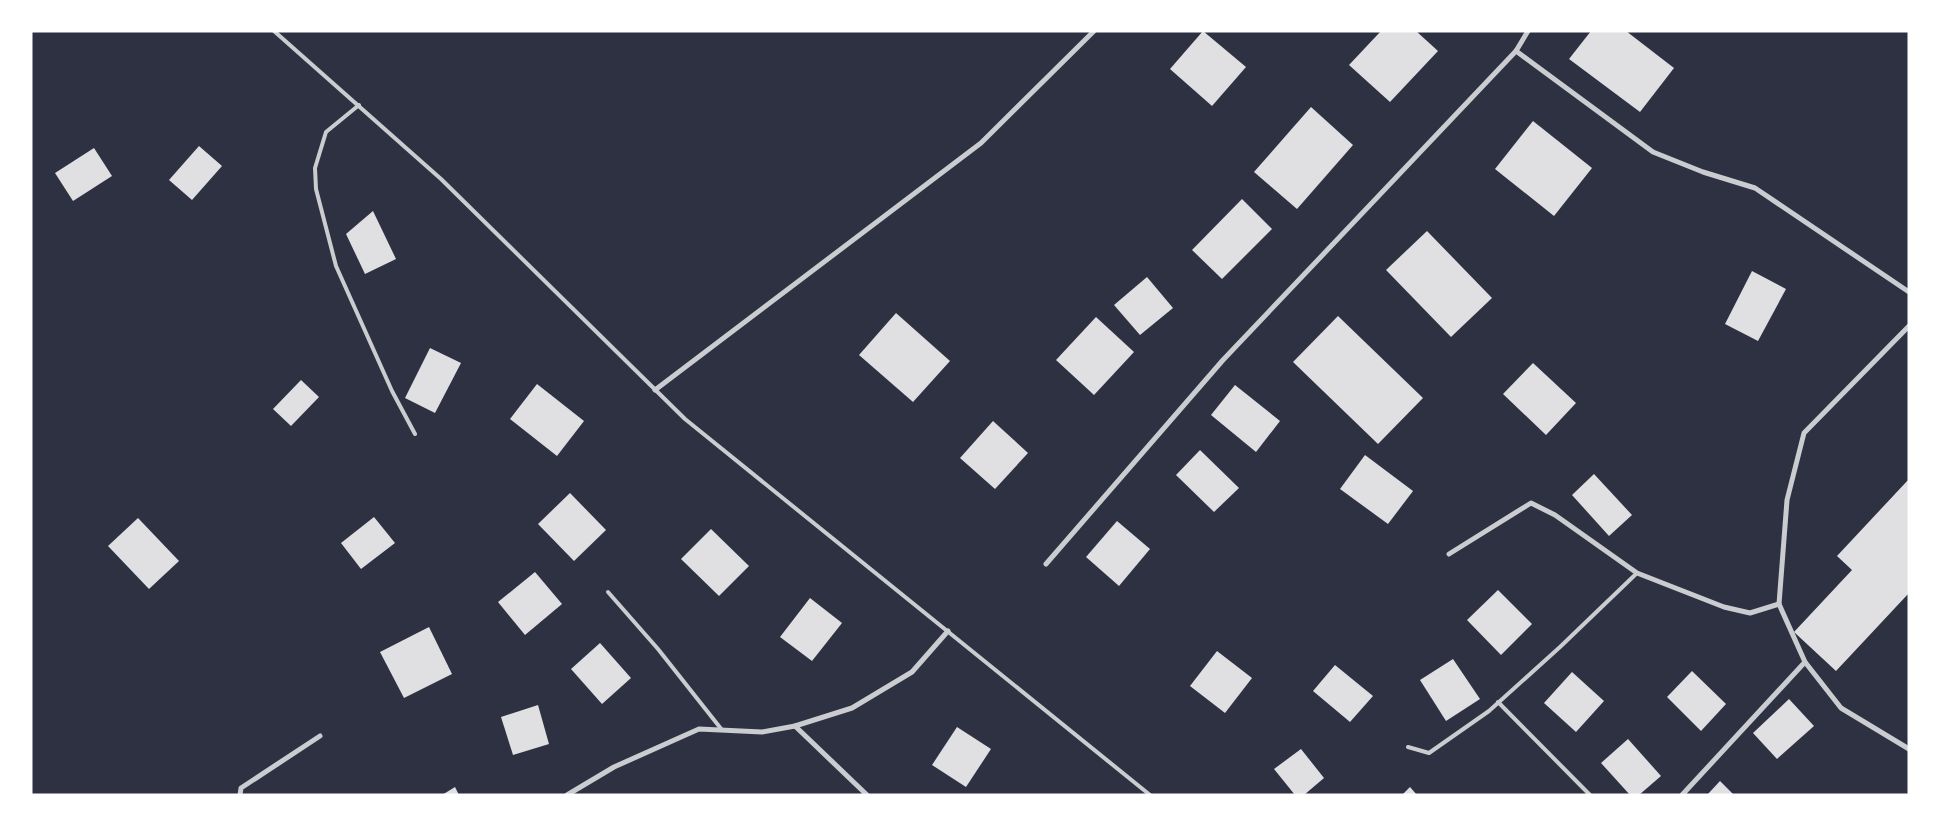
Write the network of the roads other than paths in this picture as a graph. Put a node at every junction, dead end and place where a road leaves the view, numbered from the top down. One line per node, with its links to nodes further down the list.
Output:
1 (274, 31): 5 (lane)
2 (1094, 31): 8 (street)
3 (1528, 31): 4 (street)
4 (1516, 51): 6 (street); 11 (street)
5 (359, 105): 8 (lane); 9 (lane)
6 (1909, 292)
7 (1909, 326): 14 (street)
8 (655, 390): 15 (lane)
9 (415, 434)
10 (1450, 554): 12 (street)
11 (1046, 564)
12 (1637, 573): 14 (street); 17 (lane)
13 (608, 592): 19 (lane)
14 (1779, 604): 16 (street)
15 (948, 631): 18 (street); 26 (lane)
16 (1805, 662): 22 (street); 28 (street)
17 (1498, 702): 21 (lane); 27 (lane)
18 (795, 726): 19 (street); 25 (street)
19 (722, 730): 24 (street)
20 (320, 736): 23 (street)
21 (1408, 747)
22 (1909, 749)
23 (240, 795)
24 (567, 795)
25 (868, 795)
26 (1150, 795)
27 (1590, 795)
28 (1682, 795)

